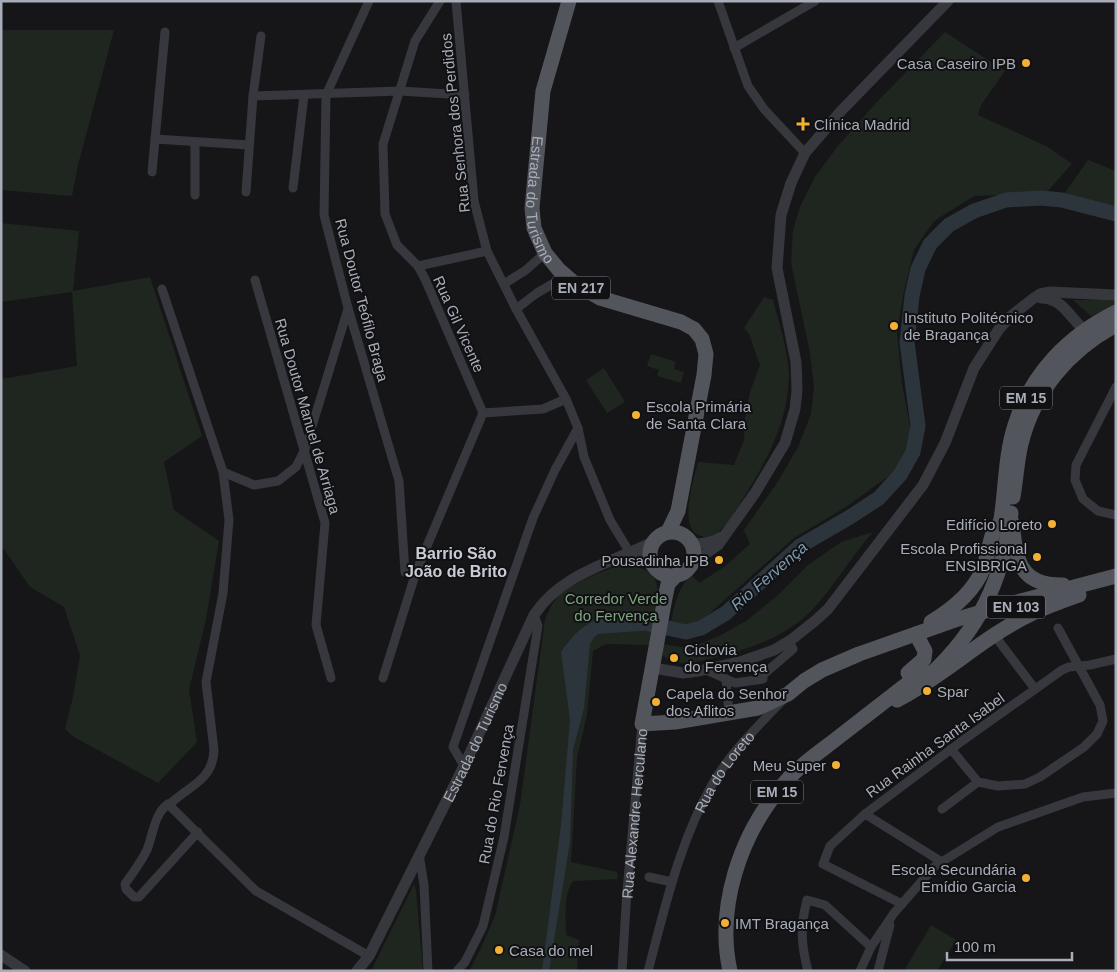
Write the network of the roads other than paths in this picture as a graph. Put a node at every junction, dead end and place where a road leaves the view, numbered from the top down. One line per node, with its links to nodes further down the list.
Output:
1 (369, 1): 13 (street, Rua Doutor Teófilo Braga)
2 (440, 1): 11 (street, Rua Gil Vicente)
3 (456, 1): 14 (street, Rua Senhora dos Perdidos)
4 (569, 1): 25 (main road, Estrada do Turismo / EN 217)
5 (718, 1): 10 (street)
6 (814, 1): 10 (street)
7 (948, 1): 19 (street)
8 (164, 32): 16 (street)
9 (261, 36): 15 (street)
10 (734, 48): 19 (street)
11 (400, 91): 13 (street); 14 (street); 26 (street, Rua Gil Vicente)
12 (304, 95): 13 (street); 15 (street); 21 (street)
13 (326, 95): 33 (street, Rua Doutor Teófilo Braga)
14 (465, 95): 24 (street, Rua Senhora dos Perdidos)
15 (253, 96): 18 (street)
16 (155, 139): 17 (street); 20 (street)
17 (195, 142): 18 (street); 23 (street)
18 (249, 145): 22 (street)
19 (805, 153): 48 (street)
20 (152, 172)
21 (293, 188)
22 (246, 192)
23 (195, 194)
24 (487, 251): 26 (street); 29 (street, Rua Senhora dos Perdidos)
25 (545, 253): 27 (main road, Estrada do Turismo / EN 217); 29 (street)
26 (418, 266): 40 (street, Rua Gil Vicente)
27 (566, 276): 34 (street); 44 (main road, Estrada do Turismo / EN 217)
28 (255, 280): 42 (street, Rua Doutor Manuel de Arriaga)
29 (504, 284): 34 (street, Rua Senhora dos Perdidos)
30 (162, 289): 43 (street)
31 (1116, 295): 32 (street)
32 (1034, 298): 37 (street); 64 (street)
33 (348, 308): 42 (street); 54 (street, Rua Doutor Teófilo Braga)
34 (516, 309): 39 (street, Rua Senhora dos Perdidos)
35 (1116, 312): 37 (main road, EM 15)
36 (1116, 325): 37 (main road, EM 15)
37 (1086, 327): 46 (main road, EM 15); 46 (main road, EM 15)
38 (1116, 387): 45 (street)
39 (566, 399): 40 (street); 41 (street, Rua Senhora dos Perdidos)
40 (483, 413): 54 (street)
41 (578, 428): 51 (street, Rua Senhora dos Perdidos); 78 (street)
42 (304, 449): 43 (street); 69 (street, Rua Doutor Manuel de Arriaga)
43 (223, 472): 81 (street)
44 (678, 511): 47 (main road, Estrada do Turismo / EN 217); 49 (main road, Estrada do Turismo / EN 217)
45 (1116, 514)
46 (1006, 517): 58 (main road); 62 (main road); 74 (main road, EM 15)
47 (668, 532): 49 (main road); 50 (main road)
48 (725, 535): 49 (street); 52 (street)
49 (688, 540): 52 (main road)
50 (652, 542): 51 (street, Estrada do Turismo); 53 (main road)
51 (630, 553): 53 (street); 60 (street, Estrada do Turismo)
52 (692, 563): 55 (main road)
53 (654, 567): 55 (main road); 59 (main road, Rua Alexandre Herculano)
54 (416, 572): 70 (street)
55 (676, 575): 59 (main road, Rua Alexandre Herculano)
56 (1116, 576): 58 (main road, EN 103)
57 (1116, 580): 62 (main road, EN 103); 63 (main road)
58 (1095, 582): 62 (main road, EN 103)
59 (665, 598): 67 (main road, Rua Alexandre Herculano)
60 (534, 615): 78 (street, Estrada do Turismo); 97 (street, Rua do Rio Fervença)
61 (1058, 628): 66 (street)
62 (916, 634): 73 (main road, Rua do Loreto / EN 103); 74 (main road)
63 (995, 636): 72 (street); 74 (main road)
64 (789, 641): 68 (street); 71 (street)
65 (1116, 659): 66 (street, Rua Rainha Santa Isabel)
66 (1078, 665): 72 (street, Rua Rainha Santa Isabel); 79 (street)
67 (653, 668): 68 (street); 76 (main road, Rua Alexandre Herculano)
68 (706, 670): 71 (street)
69 (331, 678)
70 (383, 678)
71 (726, 679): 75 (street)
72 (1035, 689): 77 (street, Rua Rainha Santa Isabel)
73 (788, 694): 75 (main road, EN 103); 88 (street, Rua do Loreto)
74 (890, 702): 100 (main road, EM 15); 101 (main road, EM 15)
75 (729, 714): 76 (main road, EN 103)
76 (642, 724): 98 (street, Rua Alexandre Herculano)
77 (951, 749): 79 (street); 83 (street, Rua Rainha Santa Isabel)
78 (464, 766): 85 (street, Estrada do Turismo)
79 (978, 782): 82 (street)
80 (1116, 793): 86 (street)
81 (169, 805): 84 (street); 84 (street)
82 (942, 809)
83 (865, 814): 86 (street); 89 (street, Rua Rainha Santa Isabel)
84 (198, 832): 93 (street)
85 (419, 854): 93 (street, Estrada do Turismo); 96 (street)
86 (942, 862): 89 (street)
87 (648, 877): 88 (street)
88 (672, 882): 99 (street, Rua do Loreto)
89 (902, 904): 90 (street)
90 (894, 913): 91 (street); 104 (street)
91 (871, 947): 102 (street); 103 (street)
92 (1, 955): 94 (street)
93 (369, 956): 95 (street, Estrada do Turismo)
94 (26, 971)
95 (357, 971)
96 (428, 971)
97 (457, 971)
98 (622, 971)
99 (648, 971)
100 (730, 971)
101 (736, 971)
102 (808, 971)
103 (860, 971)
104 (878, 971)

